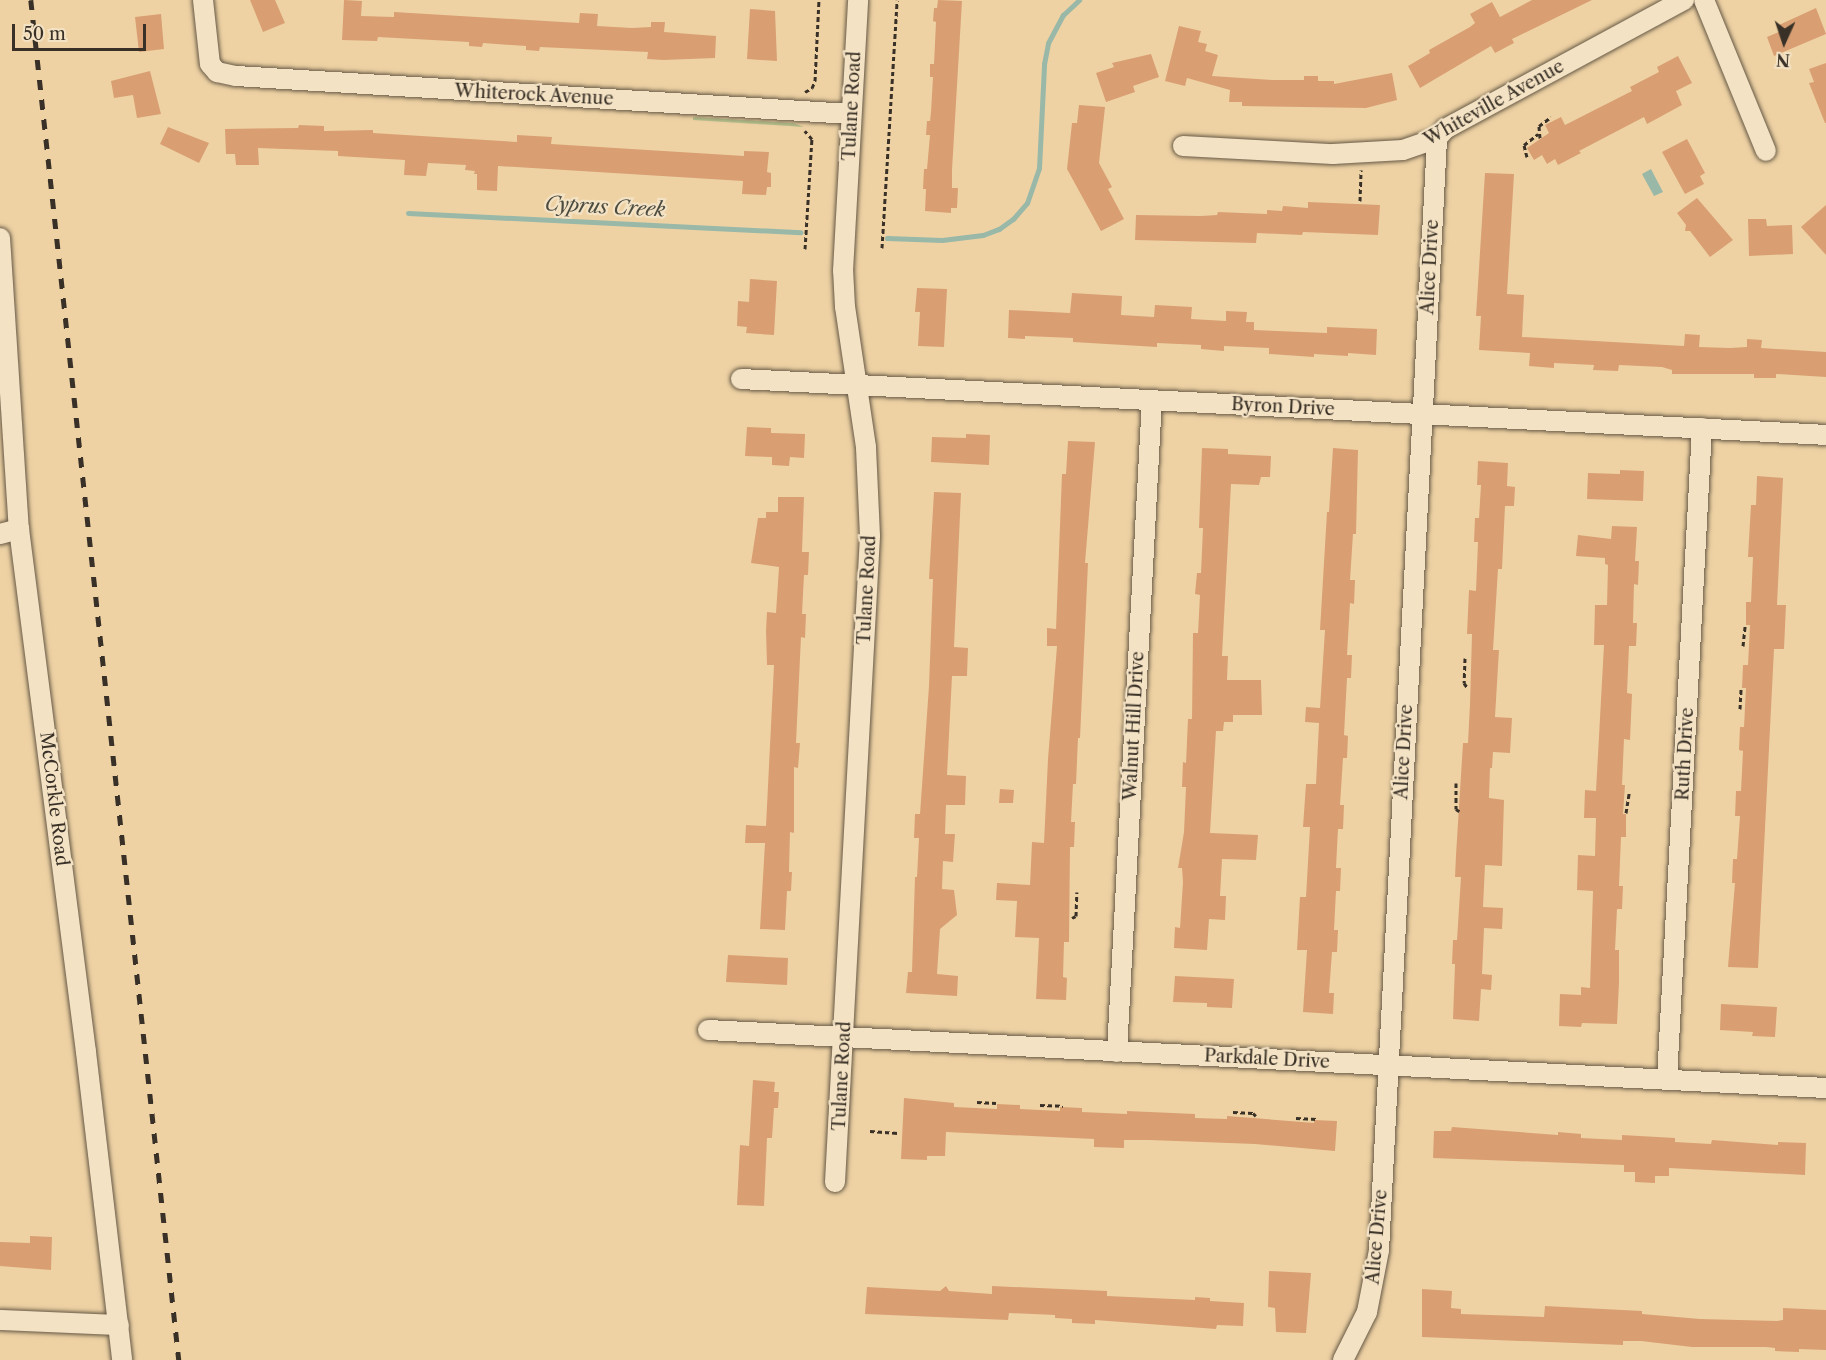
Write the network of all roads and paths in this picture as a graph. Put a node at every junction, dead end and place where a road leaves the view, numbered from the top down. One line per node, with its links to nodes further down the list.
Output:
1 (203, 0): 8 (street, Whiterock Avenue)
2 (819, 0): 7 (path)
3 (858, 0): 8 (street, Tulane Road)
4 (897, 0): 18 (path)
5 (1684, 0): 11 (street, Whiteville Avenue)
6 (1704, 0): 13 (street)
7 (794, 91)
8 (851, 114): 21 (street, Tulane Road)
9 (1551, 117): 14 (path)
10 (803, 129): 19 (path)
11 (1437, 138): 12 (street, Whiteville Avenue); 23 (street, Alice Drive)
12 (1183, 146)
13 (1766, 151)
14 (1527, 157)
15 (1361, 169): 16 (path)
16 (1360, 201)
17 (0, 237): 26 (street, McCorkle Road)
18 (882, 248)
19 (805, 249)
20 (741, 379): 21 (street, Byron Drive)
21 (856, 385): 22 (street, Byron Drive); 41 (street, Tulane Road)
22 (1152, 400): 23 (street, Byron Drive); 42 (street, Walnut Hill Drive)
23 (1422, 414): 24 (street, Byron Drive); 43 (street, Alice Drive)
24 (1702, 428): 25 (street, Byron Drive); 44 (street, Ruth Drive)
25 (1826, 435)
26 (20, 530): 27 (street); 58 (street, McCorkle Road)
27 (0, 534)
28 (1745, 626): 29 (path)
29 (1743, 646)
30 (1466, 658): 31 (path)
31 (1467, 687)
32 (1742, 689): 33 (path)
33 (1740, 709)
34 (1456, 783): 36 (path)
35 (1629, 793): 37 (path)
36 (1459, 812)
37 (1626, 813)
38 (1077, 892): 39 (path)
39 (1072, 918)
40 (708, 1030): 41 (street, Parkdale Drive)
41 (844, 1037): 42 (street, Parkdale Drive); 56 (street, Tulane Road)
42 (1117, 1052): 43 (street, Parkdale Drive)
43 (1388, 1065): 44 (street, Parkdale Drive); 60 (street, Alice Drive)
44 (1667, 1079): 45 (street, Parkdale Drive)
45 (1826, 1088)
46 (977, 1102): 47 (path)
47 (996, 1103)
48 (1040, 1105): 49 (path)
49 (1063, 1106)
50 (1233, 1112): 51 (path)
51 (1256, 1116)
52 (1296, 1118): 53 (path)
53 (1317, 1119)
54 (870, 1131): 55 (path)
55 (898, 1133)
56 (836, 1182)
57 (0, 1320): 58 (street)
58 (118, 1325): 59 (street, McCorkle Road)
59 (122, 1360)
60 (1343, 1360)

